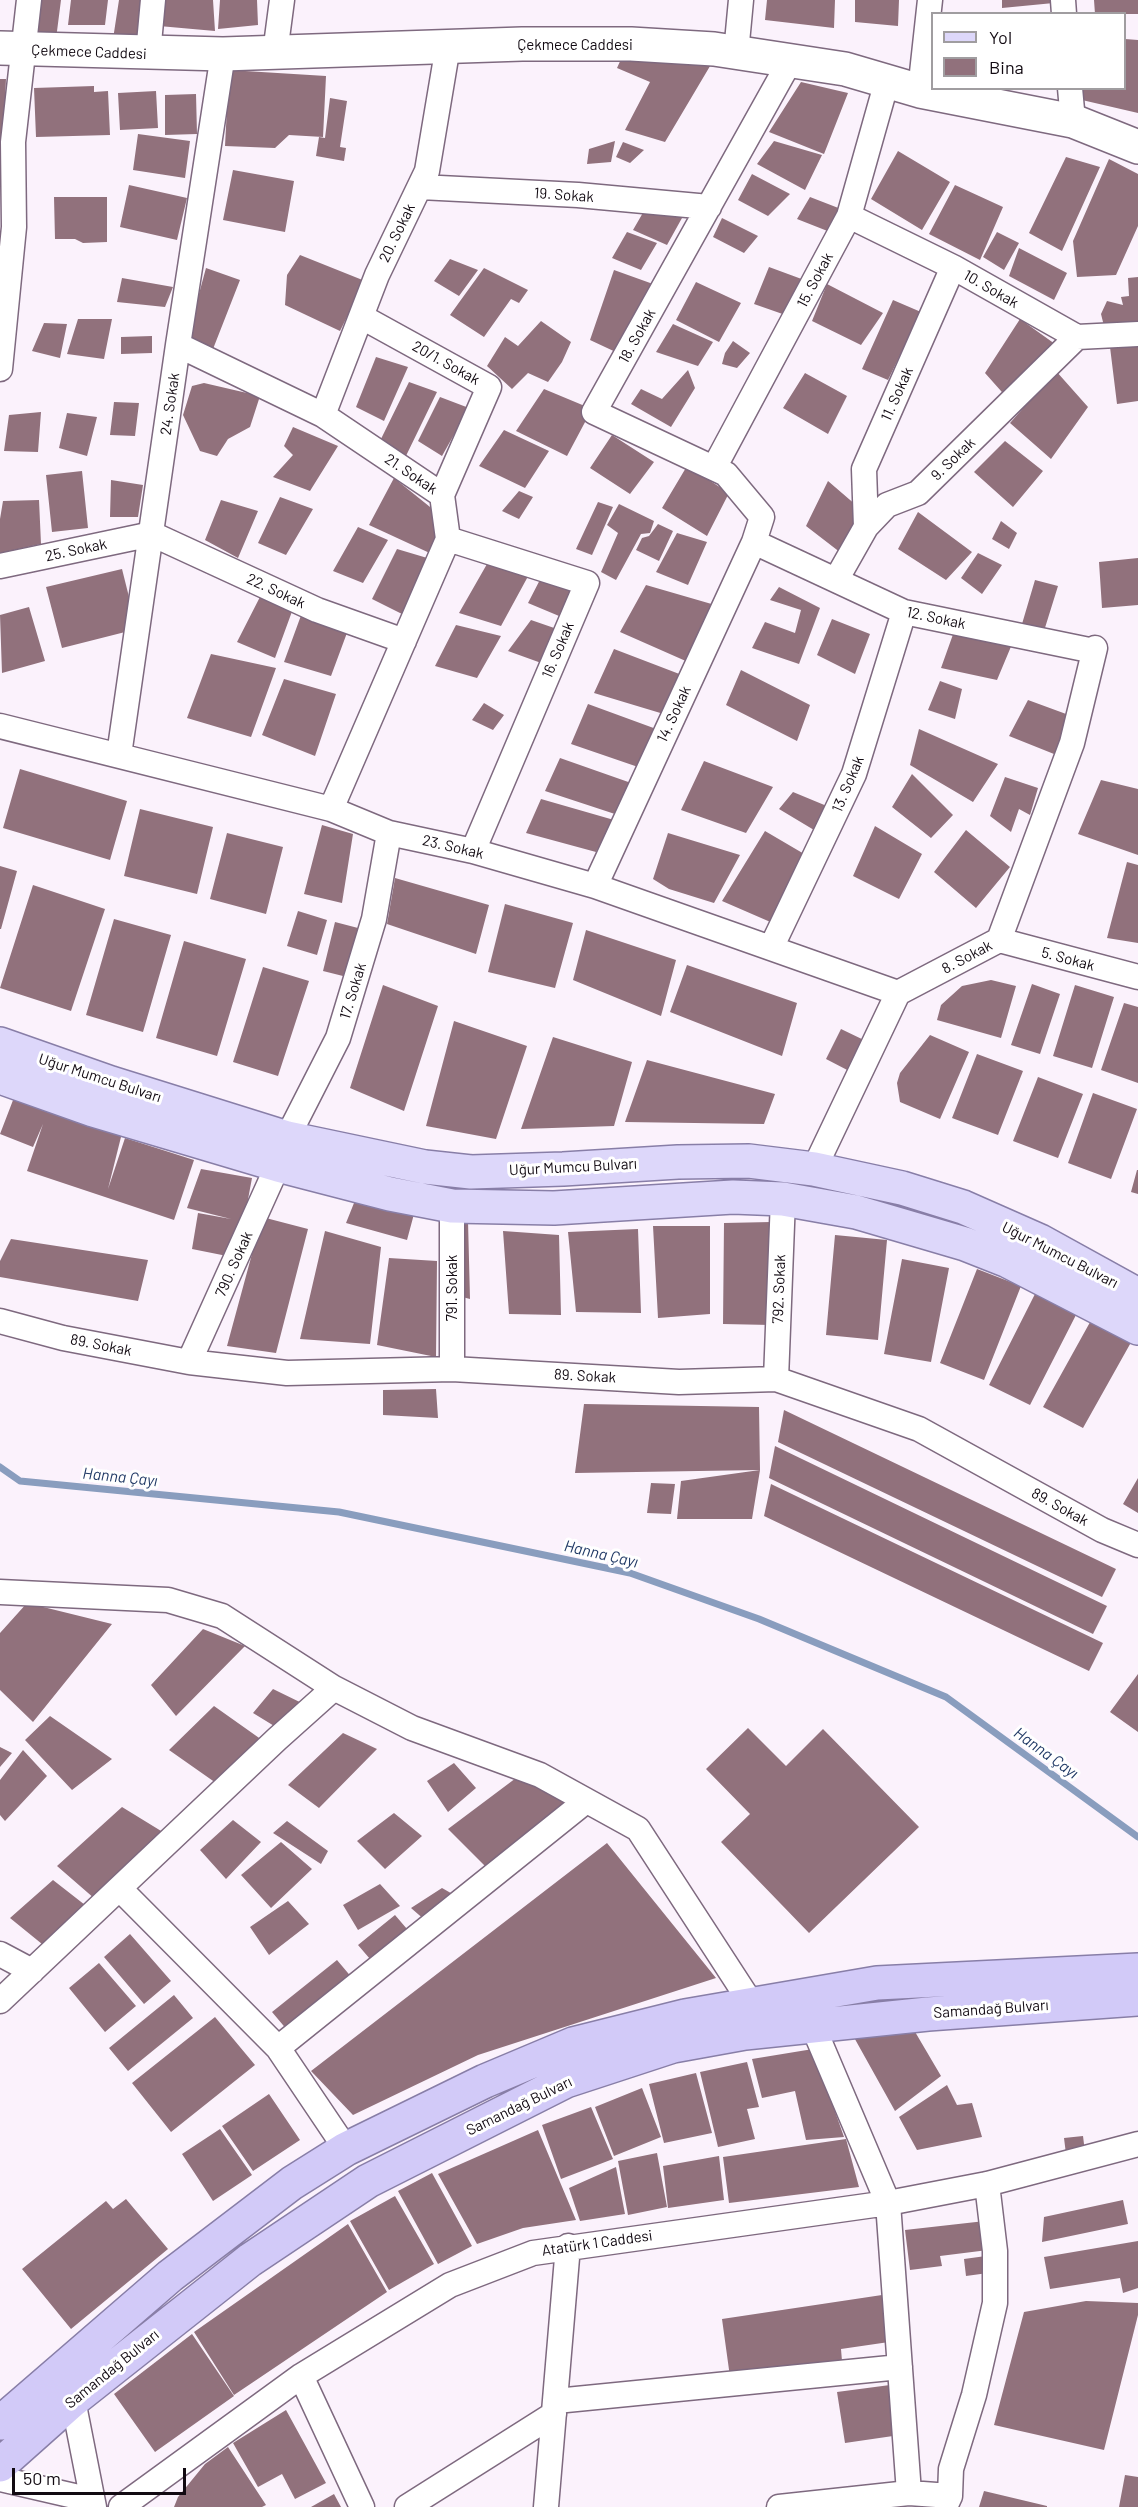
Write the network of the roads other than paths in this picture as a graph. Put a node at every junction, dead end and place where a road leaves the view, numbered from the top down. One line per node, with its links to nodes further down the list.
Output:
1 (29, 0): 7 (street)
2 (153, 0): 10 (street)
3 (282, 0): 8 (street)
4 (741, 0): 9 (street)
5 (930, 0): 15 (street)
6 (448, 46): 8 (main road, Çekmece Caddesi); 9 (main road, Çekmece Caddesi); 18 (street, 20. Sokak)
7 (11, 49): 10 (main road, Çekmece Caddesi); 26 (street)
8 (275, 53): 11 (main road, Çekmece Caddesi)
9 (736, 53): 12 (main road, Çekmece Caddesi)
10 (148, 54): 11 (main road, Çekmece Caddesi)
11 (223, 54): 25 (street, 24. Sokak)
12 (790, 61): 13 (main road, Çekmece Caddesi); 19 (street, 18. Sokak)
13 (887, 81): 15 (main road, Çekmece Caddesi); 20 (street, 15. Sokak)
14 (1070, 90): 16 (street)
15 (920, 91): 16 (main road, Çekmece Caddesi)
16 (1073, 121): 17 (main road, Çekmece Caddesi)
17 (1138, 147)
18 (420, 187): 19 (street, 19. Sokak); 22 (street, 20. Sokak)
19 (709, 207): 28 (street, 18. Sokak)
20 (849, 216): 21 (street, 10. Sokak); 28 (street, 15. Sokak)
21 (953, 267): 24 (street, 10. Sokak); 30 (street, 11. Sokak)
22 (362, 317): 27 (street, 20. Sokak); 29 (street, 20/1. Sokak)
23 (1138, 334): 24 (street)
24 (1077, 337): 30 (street, 9. Sokak)
25 (178, 345): 27 (street, 21. Sokak); 31 (street, 24. Sokak)
26 (0, 369)
27 (323, 415): 29 (street, 21. Sokak)
28 (714, 468): 33 (street, 18. Sokak)
29 (442, 495): 32 (street, 21. Sokak)
30 (866, 527): 35 (street, 9. Sokak)
31 (152, 534): 34 (street, 25. Sokak); 37 (street, 22. Sokak); 40 (street, 24. Sokak)
32 (448, 540): 37 (street); 43 (street, 16. Sokak)
33 (754, 542): 35 (street, 12. Sokak); 44 (street, 14. Sokak)
34 (0, 566)
35 (836, 580): 36 (street, 12. Sokak)
36 (904, 612): 38 (street, 12. Sokak); 46 (street, 13. Sokak)
37 (404, 641): 41 (street)
38 (1094, 650): 45 (street, 8. Sokak)
39 (0, 726): 40 (street, 23. Sokak)
40 (119, 755): 41 (street, 23. Sokak)
41 (331, 809): 42 (street, 23. Sokak)
42 (389, 833): 43 (street, 23. Sokak); 51 (street, 17. Sokak)
43 (473, 851): 44 (street, 23. Sokak)
44 (595, 886): 46 (street, 23. Sokak)
45 (999, 940): 47 (street, 5. Sokak); 48 (street, 8. Sokak)
46 (771, 948): 48 (street, 23. Sokak)
47 (1138, 977)
48 (898, 993): 52 (street)
49 (0, 1044): 51 (main road, Uğur Mumcu Bulvarı)
50 (0, 1077): 51 (main road, Uğur Mumcu Bulvarı)
51 (282, 1151): 52 (main road, Uğur Mumcu Bulvarı); 54 (main road, Uğur Mumcu Bulvarı); 58 (street, 790. Sokak)
52 (814, 1169): 55 (main road, Uğur Mumcu Bulvarı)
53 (783, 1199): 54 (main road, Uğur Mumcu Bulvarı); 57 (main road, Uğur Mumcu Bulvarı); 60 (street, 792. Sokak)
54 (452, 1206): 59 (street, 791. Sokak)
55 (1138, 1295)
56 (0, 1321): 58 (street, 89. Sokak)
57 (1138, 1328)
58 (189, 1362): 59 (street, 89. Sokak)
59 (452, 1370): 60 (street, 89. Sokak)
60 (776, 1379): 61 (street, 89. Sokak)
61 (1137, 1546)
62 (0, 1592): 63 (street)
63 (334, 1688): 64 (street); 65 (street)
64 (586, 1801): 71 (street); 73 (street)
65 (120, 1889): 68 (street); 73 (street)
66 (0, 1954): 68 (street)
67 (1138, 1970): 71 (highway, Samandağ Bulvarı)
68 (32, 1971): 70 (street)
69 (1138, 1999): 72 (highway, Samandağ Bulvarı)
70 (0, 2001)
71 (751, 2003): 75 (highway, Samandağ Bulvarı)
72 (812, 2024): 77 (street); 81 (highway, Samandağ Bulvarı)
73 (278, 2048): 75 (street)
74 (1138, 2144): 76 (street, Atatürk 1 Caddesi)
75 (346, 2149): 83 (highway, Samandağ Bulvarı)
76 (987, 2184): 77 (street, Atatürk 1 Caddesi); 87 (street)
77 (888, 2203): 78 (street, Atatürk 1 Caddesi); 79 (street)
78 (568, 2246): 80 (street, Atatürk 1 Caddesi); 82 (street)
79 (900, 2367): 82 (street); 86 (street)
80 (301, 2376): 91 (street, Atatürk 1 Caddesi); 92 (street)
81 (73, 2400): 84 (highway, Samandağ Bulvarı); 90 (street)
82 (555, 2408): 93 (street); 94 (street)
83 (0, 2423)
84 (0, 2465)
85 (0, 2479): 89 (street)
86 (909, 2493): 87 (street); 88 (street)
87 (948, 2502)
88 (836, 2503): 95 (street)
89 (83, 2507)
90 (94, 2507)
91 (121, 2507)
92 (362, 2507)
93 (407, 2507)
94 (546, 2507)
95 (779, 2507)

